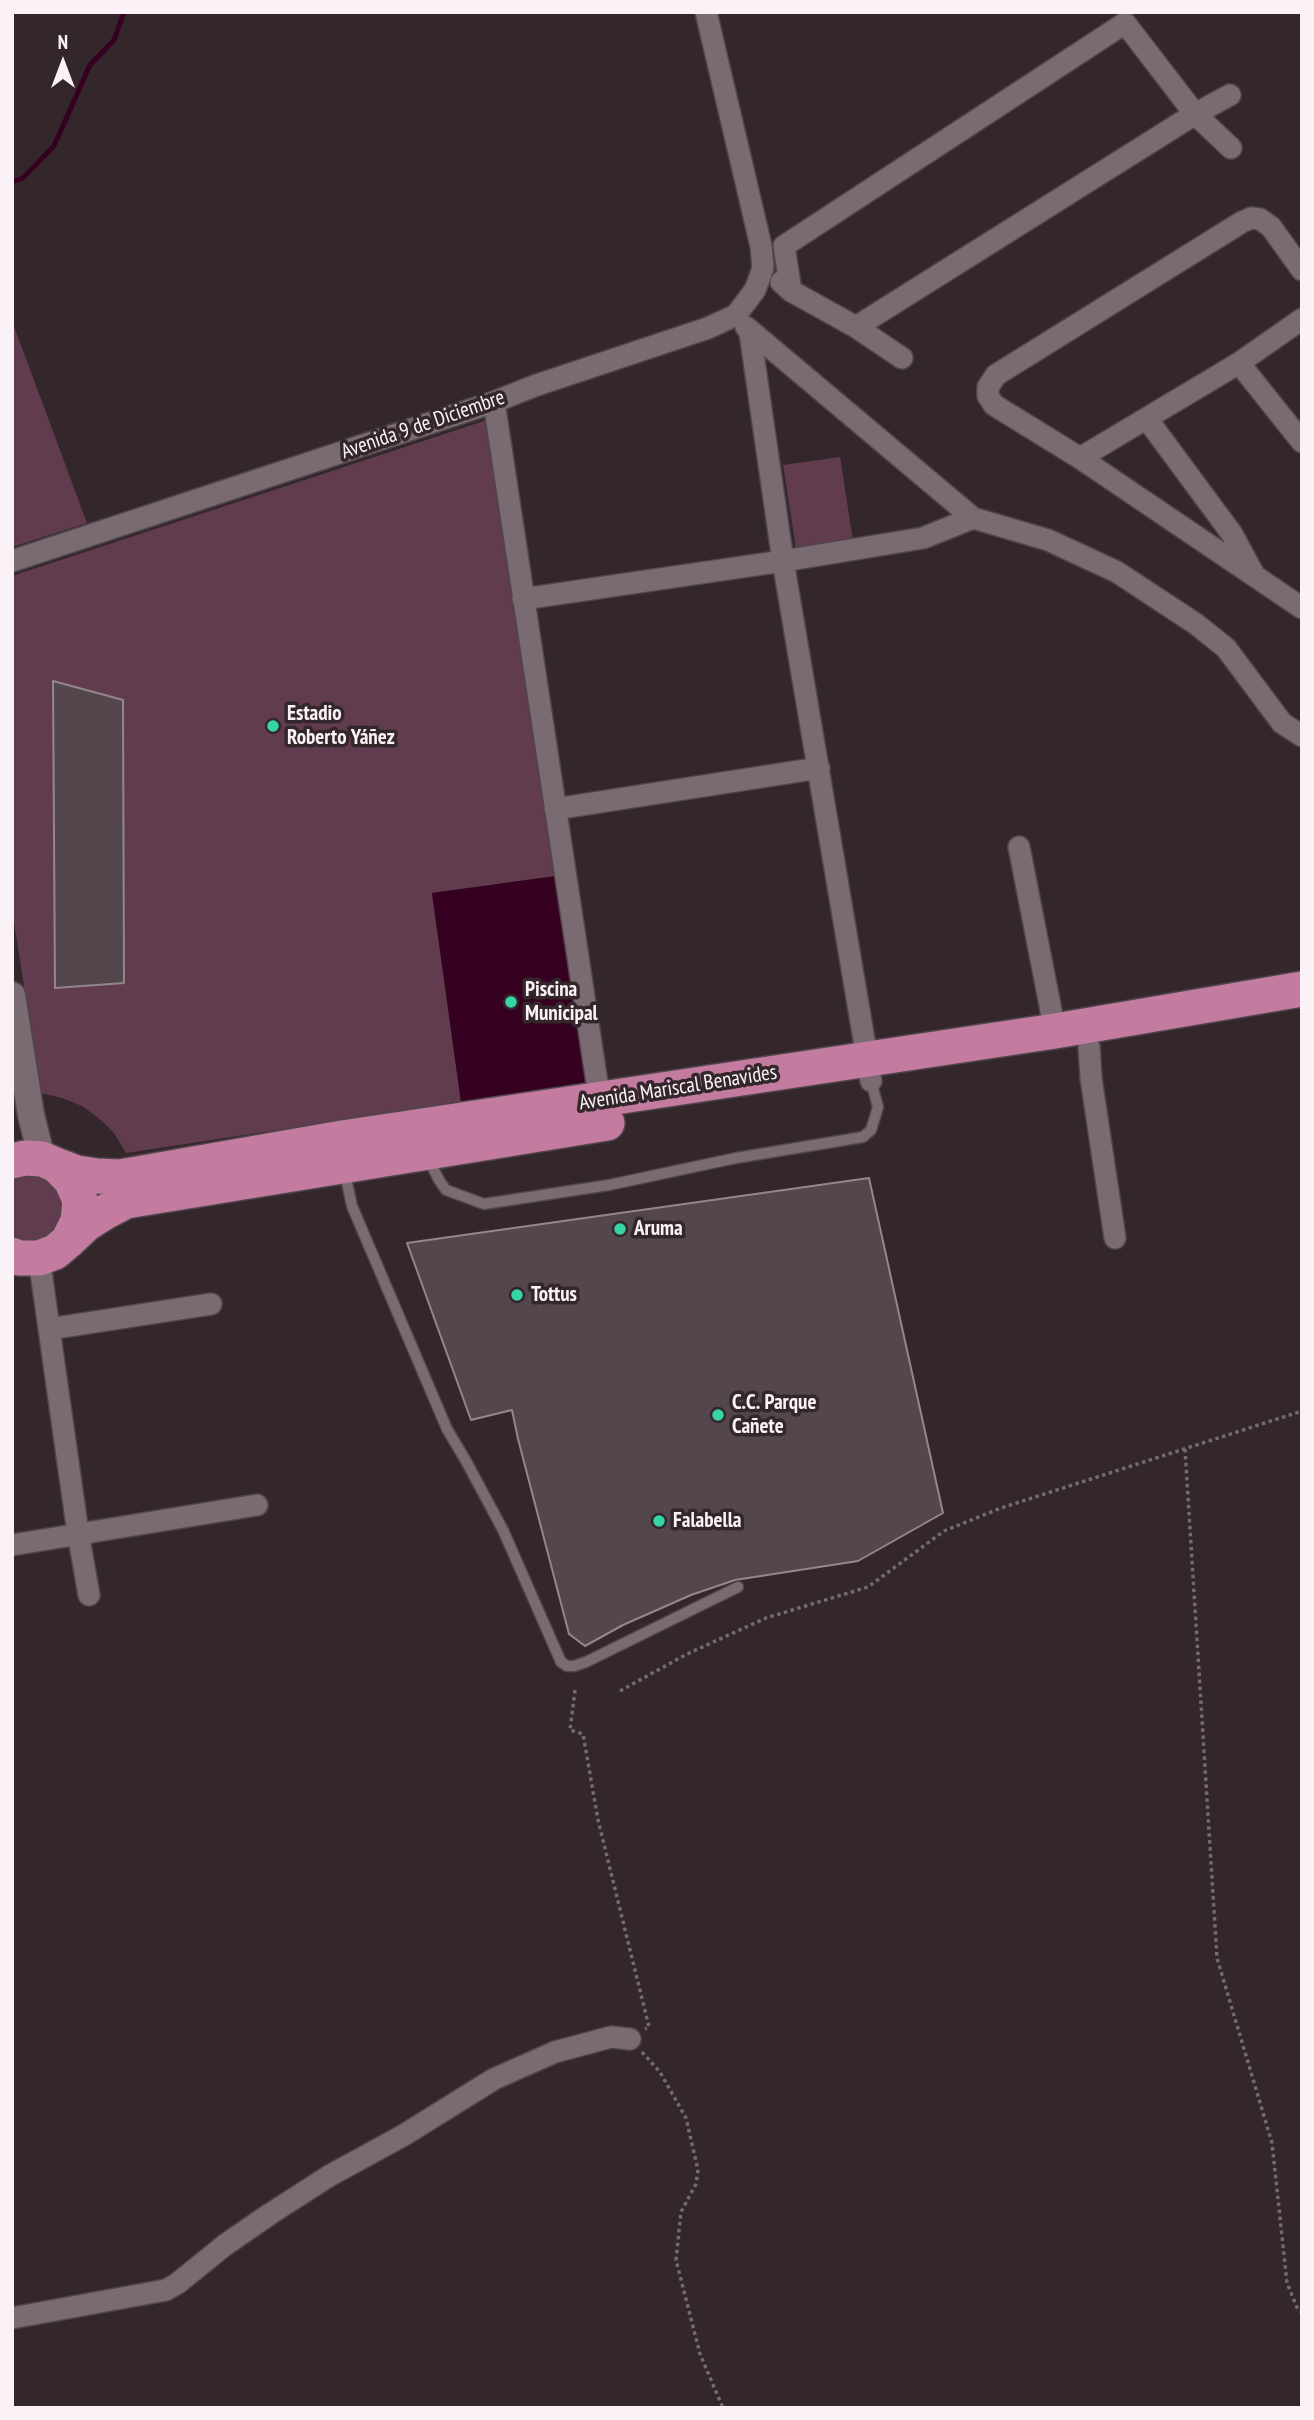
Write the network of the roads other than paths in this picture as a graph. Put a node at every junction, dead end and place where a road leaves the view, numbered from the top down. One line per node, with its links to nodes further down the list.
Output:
1 (706, 12): 5 (street)
2 (1230, 95): 3 (street)
3 (1195, 114): 4 (street); 7 (street); 10 (street)
4 (1231, 148)
5 (763, 268): 7 (street); 8 (street)
6 (1302, 270): 17 (street)
7 (791, 291): 10 (street)
8 (736, 315): 11 (street); 14 (street, Avenida 9 de Diciembre)
9 (1302, 320): 13 (street)
10 (856, 327): 12 (street)
11 (750, 333): 18 (street); 20 (street)
12 (902, 358)
13 (1239, 363): 15 (street); 16 (street)
14 (494, 402): 19 (street, Avenida 9 de Diciembre); 22 (street)
15 (1147, 419): 17 (street); 21 (street)
16 (1302, 442)
17 (1080, 458): 21 (street)
18 (973, 518): 20 (street); 24 (street)
19 (12, 561)
20 (783, 561): 22 (street); 25 (street)
21 (1254, 575): 23 (street)
22 (523, 599): 26 (street)
23 (1302, 608)
24 (1302, 736)
25 (819, 768): 26 (street); 33 (street)
26 (555, 809): 34 (street)
27 (1019, 846): 31 (street)
28 (1302, 989): 31 (highway, Avenida Mariscal Benavides)
29 (12, 995): 37 (street)
30 (1302, 1011): 32 (highway, Avenida Mariscal Benavides)
31 (1055, 1031): 33 (highway, Avenida Mariscal Benavides)
32 (1089, 1045): 33 (highway, Avenida Mariscal Benavides); 38 (street)
33 (870, 1069): 34 (highway, Avenida Mariscal Benavides); 36 (lane)
34 (602, 1112): 35 (highway, Avenida Mariscal Benavides); 36 (highway, Avenida Mariscal Benavides)
35 (343, 1152): 36 (highway, Avenida Mariscal Benavides); 37 (highway, Avenida Mariscal Benavides); 39 (highway, Avenida Mariscal Benavides); 46 (lane)
36 (426, 1154)
37 (37, 1162): 39 (highway)
38 (1115, 1238)
39 (68, 1241): 40 (highway, Avenida Mariscal Benavides)
40 (26, 1257): 42 (street)
41 (211, 1304): 42 (street)
42 (49, 1329): 44 (street)
43 (257, 1505): 44 (street)
44 (78, 1533): 45 (street); 47 (street)
45 (12, 1545)
46 (738, 1587)
47 (89, 1595)
48 (630, 2039): 49 (street)
49 (12, 2318)

